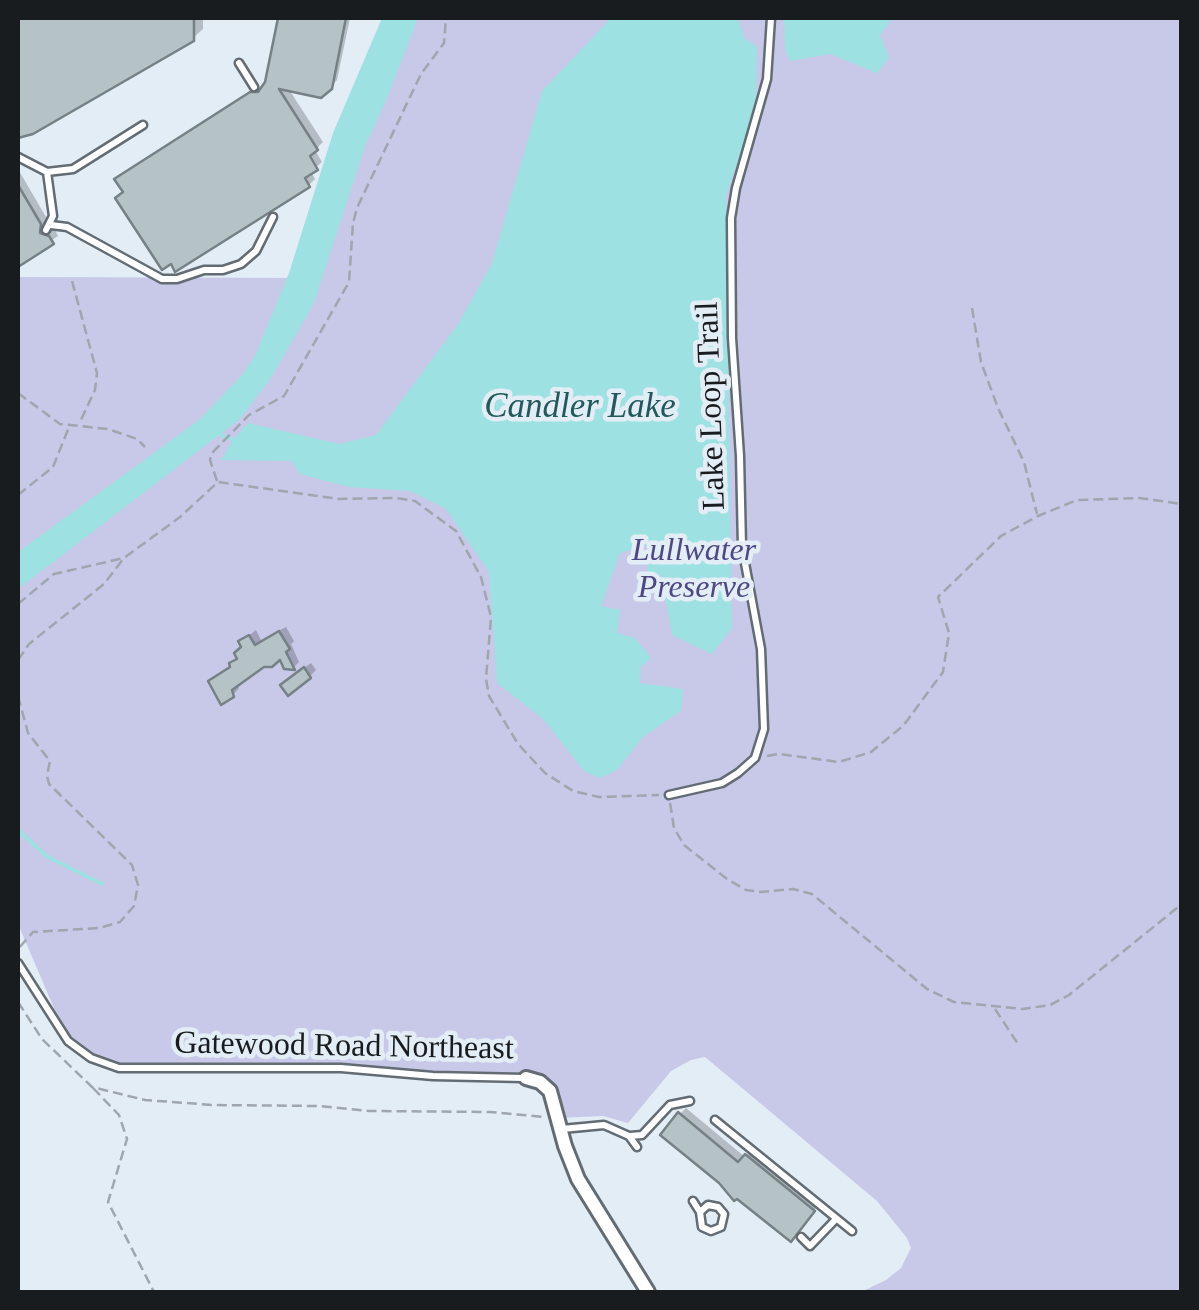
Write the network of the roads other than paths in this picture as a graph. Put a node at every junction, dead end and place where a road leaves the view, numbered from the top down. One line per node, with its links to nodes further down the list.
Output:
1 (771, 18): 8 (lane, Lake Loop Trail)
2 (238, 63): 3 (lane)
3 (254, 86)
4 (143, 125): 6 (lane)
5 (18, 157): 6 (lane)
6 (47, 172): 7 (lane)
7 (273, 216)
8 (669, 795)
9 (18, 963): 10 (lane, Gatewood Road Northeast)
10 (526, 1078): 13 (street, Gatewood Road Northeast)
11 (690, 1100): 14 (lane)
12 (715, 1120): 18 (lane)
13 (560, 1124): 14 (lane); 21 (street, Gatewood Road Northeast)
14 (629, 1136): 15 (lane)
15 (637, 1147)
16 (693, 1202): 17 (lane)
17 (700, 1212): 17 (lane)
18 (836, 1219): 19 (lane); 20 (lane)
19 (852, 1231)
20 (801, 1237)
21 (648, 1292)

